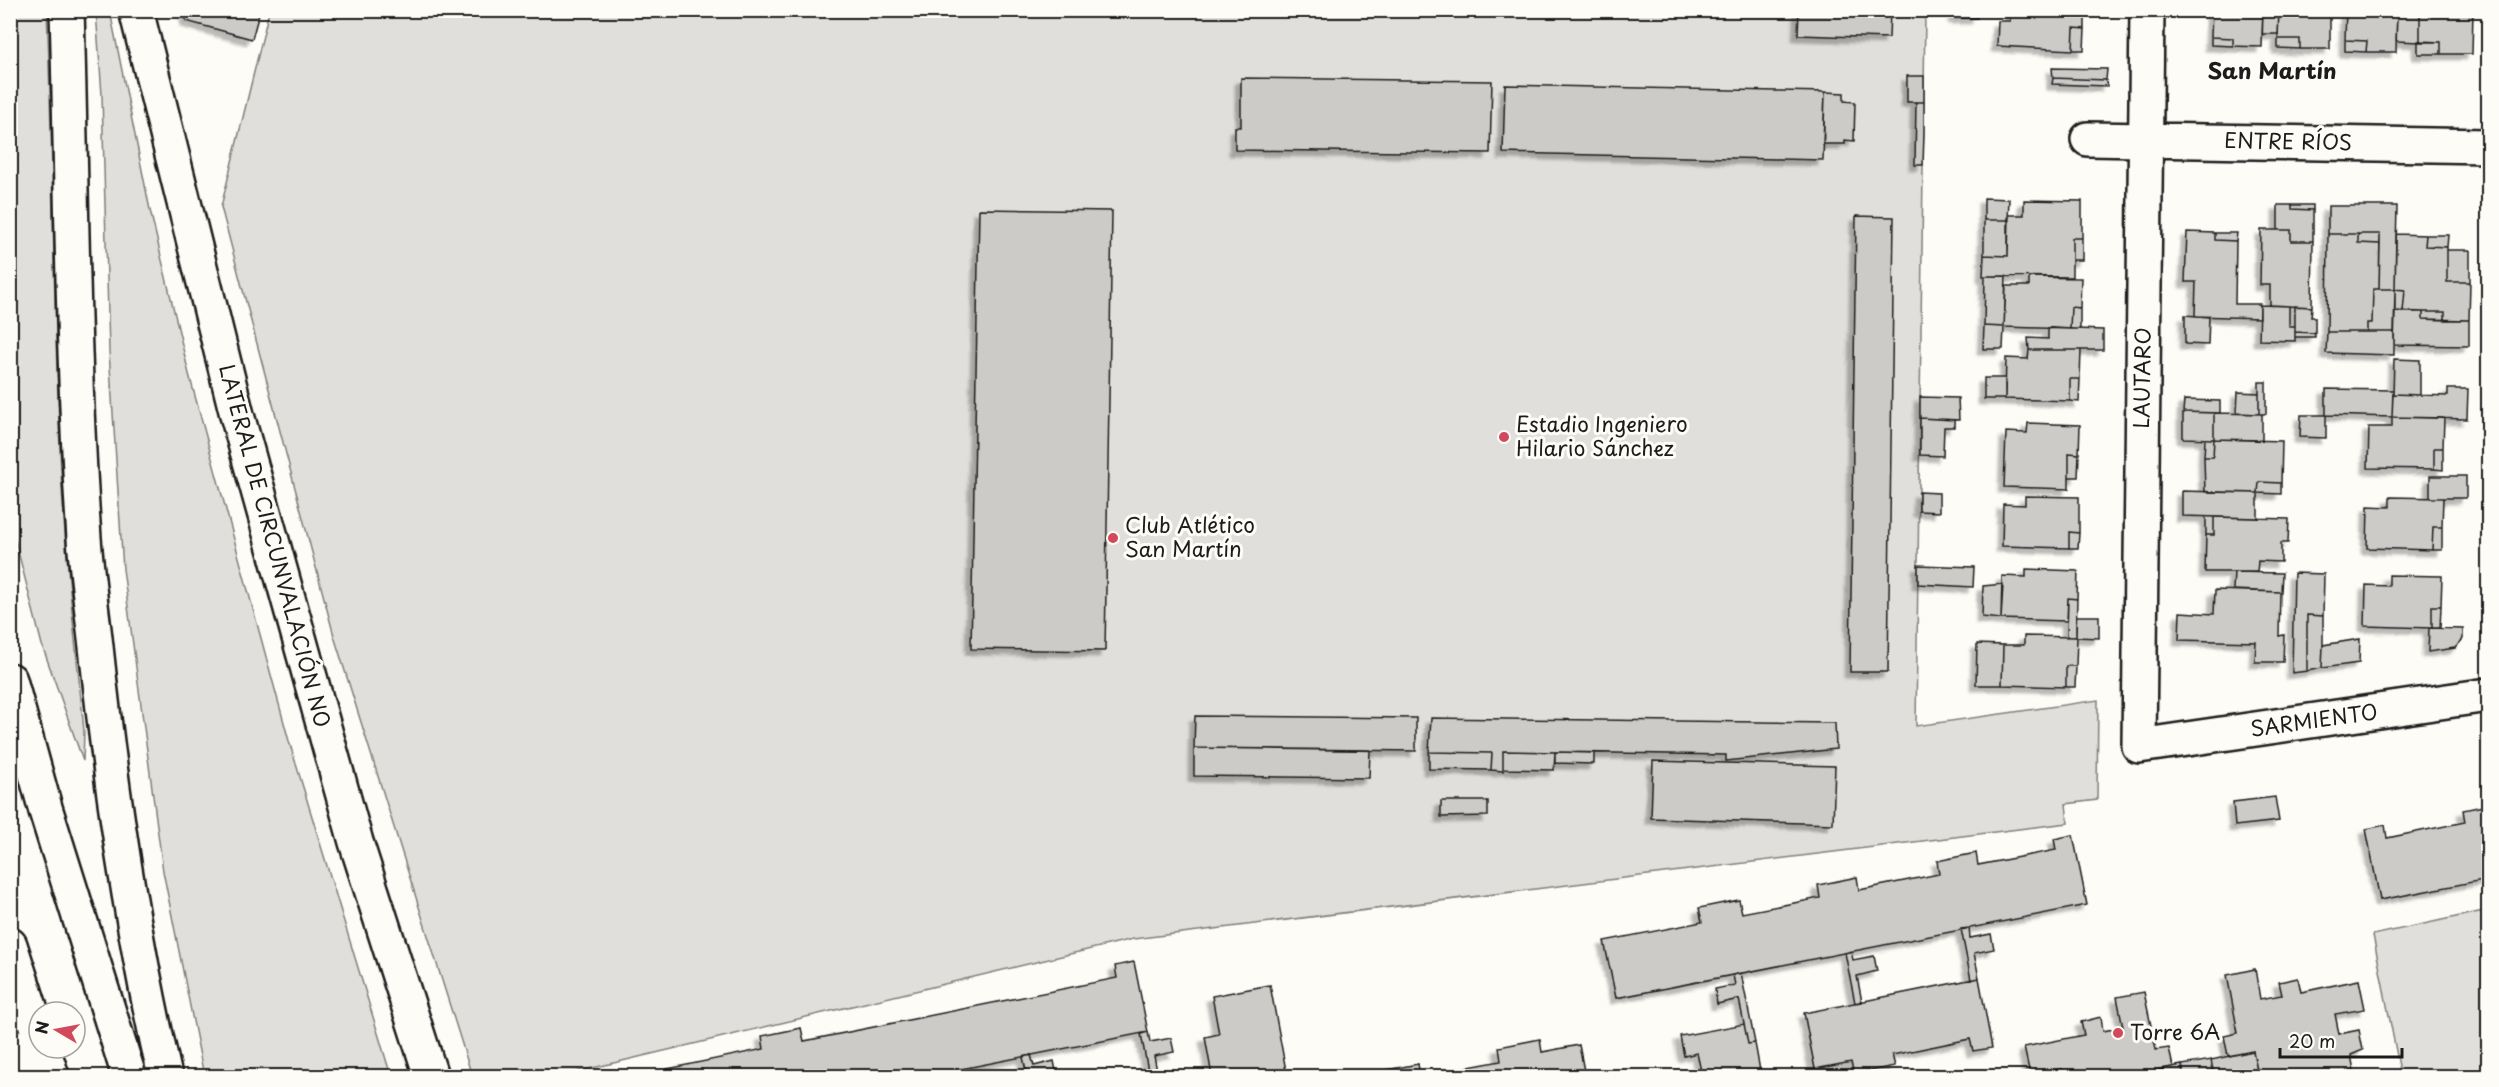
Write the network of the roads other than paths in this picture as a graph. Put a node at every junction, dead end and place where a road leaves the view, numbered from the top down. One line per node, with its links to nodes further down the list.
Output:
1 (67, 10): 17 (main road)
2 (136, 10): 18 (main road, LATERAL DE CIRCUNVALACIÓN NO)
3 (2147, 10): 5 (main road, LAUTARO)
4 (2088, 139): 5 (main road, ENTRE RÍOS)
5 (2146, 140): 6 (main road, ENTRE RÍOS); 9 (main road, LAUTARO)
6 (2488, 146)
7 (10, 680): 16 (main road)
8 (2488, 695): 9 (main road, SARMIENTO)
9 (2139, 747)
10 (10, 945): 11 (main road)
11 (28, 1000)
12 (10, 1044): 14 (main road)
13 (47, 1060): 15 (main road)
14 (24, 1077)
15 (52, 1077)
16 (129, 1077)
17 (165, 1077)
18 (431, 1077)

